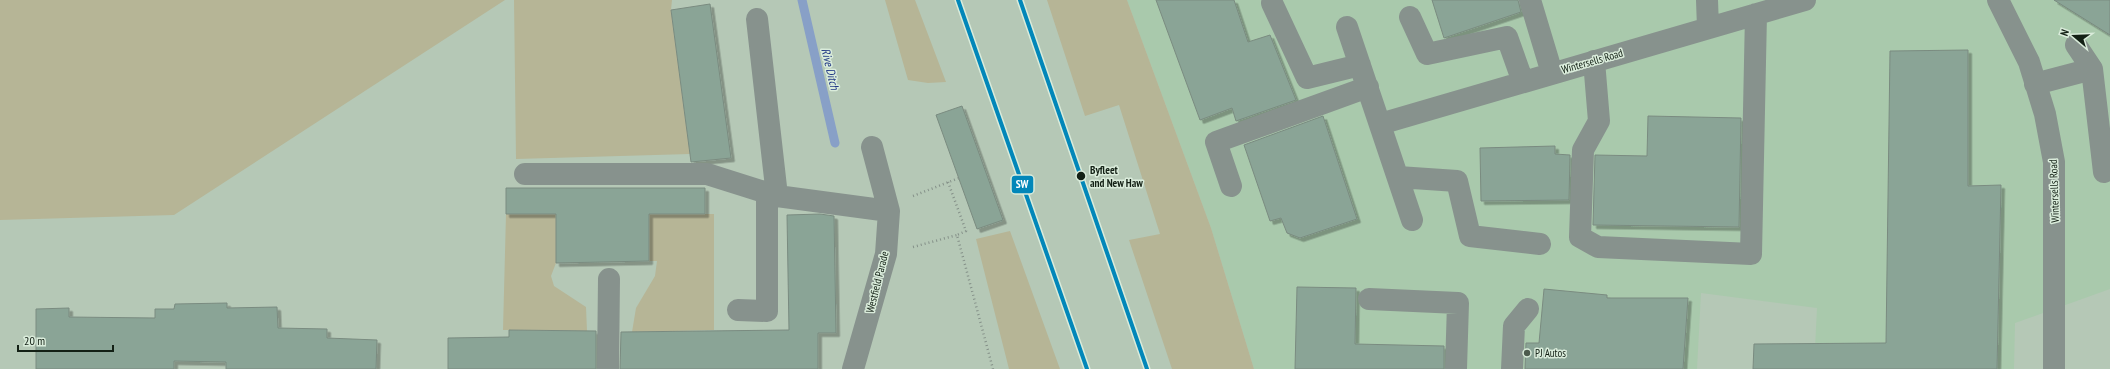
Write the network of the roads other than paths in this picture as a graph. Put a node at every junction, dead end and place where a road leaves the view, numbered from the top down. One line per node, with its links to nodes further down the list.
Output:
1 (1530, 0): 15 (street)
2 (1707, 0): 10 (street)
3 (1805, 0): 6 (street, Wintersells Road)
4 (1998, 0): 17 (street, Wintersells Road)
5 (1272, 3): 13 (street)
6 (1756, 14): 10 (street, Wintersells Road); 12 (street)
7 (1410, 17): 16 (street)
8 (757, 19): 25 (street)
9 (1347, 27): 13 (street)
10 (1708, 28): 12 (street, Wintersells Road)
11 (2076, 45): 14 (street)
12 (1594, 60): 15 (street, Wintersells Road)
13 (1360, 65): 18 (street)
14 (2092, 69): 17 (street); 21 (street)
15 (1552, 73): 16 (street, Wintersells Road)
16 (1523, 82): 19 (street, Wintersells Road)
17 (2035, 84): 37 (street, Wintersells Road)
18 (1368, 87): 19 (street); 24 (street)
19 (1380, 124): 23 (street)
20 (872, 147): 26 (street, Westfield Parade)
21 (2104, 172)
22 (525, 174): 25 (street)
23 (1398, 177): 27 (street); 28 (street)
24 (1231, 186)
25 (772, 195): 26 (street); 32 (street)
26 (888, 209): 34 (street, Westfield Parade)
27 (1412, 220)
28 (1540, 244)
29 (608, 279): 33 (street)
30 (1369, 300): 35 (street)
31 (1528, 309): 36 (street)
32 (738, 310)
33 (608, 369)
34 (854, 369)
35 (1456, 369)
36 (1512, 369)
37 (2054, 369)

